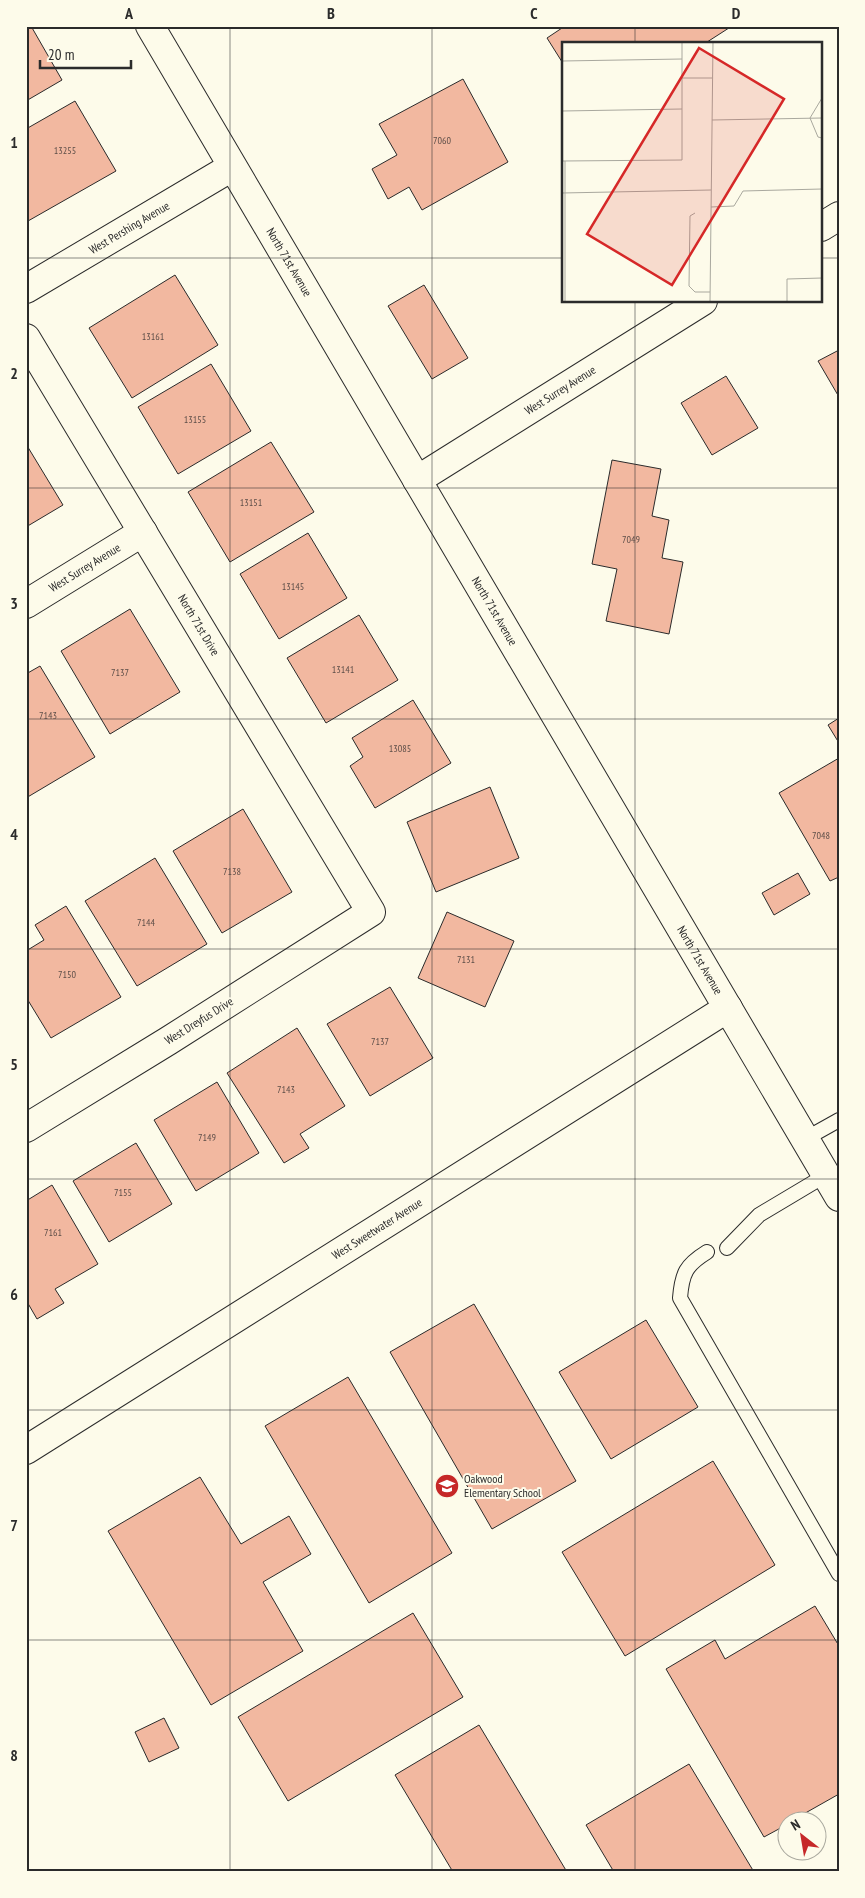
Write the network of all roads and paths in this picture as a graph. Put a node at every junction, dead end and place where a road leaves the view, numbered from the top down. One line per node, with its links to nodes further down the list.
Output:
1 (150, 26): 2 (street, North 71st Avenue)
2 (232, 167): 5 (street, West Pershing Avenue); 8 (street, North 71st Avenue)
3 (839, 216): 4 (street)
4 (822, 226)
5 (26, 289)
6 (701, 302): 8 (street, West Surrey Avenue)
7 (26, 338): 9 (street, North 71st Drive)
8 (417, 480): 12 (street, North 71st Avenue)
9 (143, 532): 10 (street, West Surrey Avenue); 11 (street, North 71st Drive)
10 (26, 604)
11 (371, 912): 14 (street, West Dreyfus Drive)
12 (728, 1008): 15 (street, North 71st Avenue); 19 (street, West Sweetwater Avenue)
13 (839, 1120): 15 (lane)
14 (26, 1128)
15 (805, 1139): 16 (street, North 71st Avenue)
16 (832, 1186): 17 (lane)
17 (727, 1248)
18 (707, 1252): 20 (lane)
19 (26, 1450)
20 (839, 1574)

